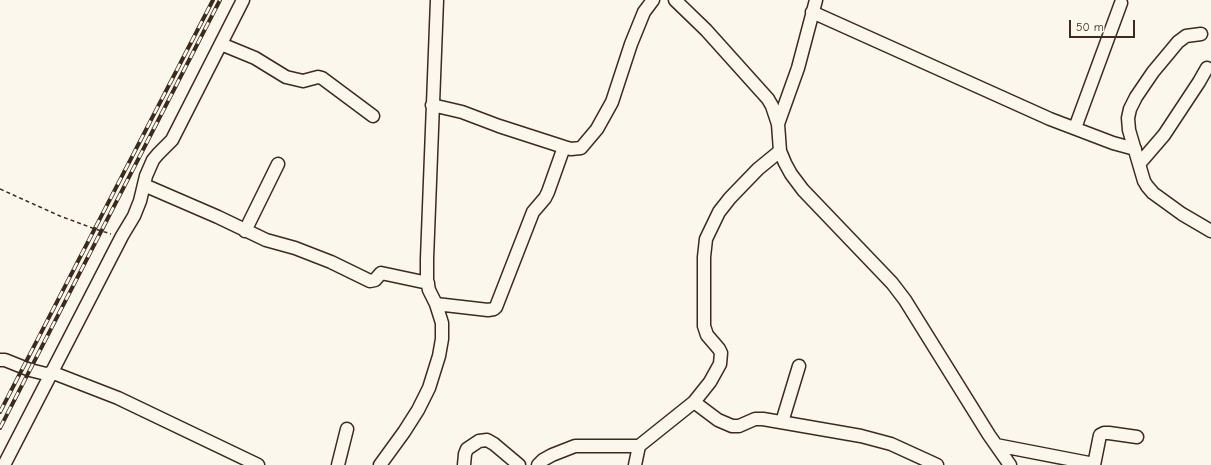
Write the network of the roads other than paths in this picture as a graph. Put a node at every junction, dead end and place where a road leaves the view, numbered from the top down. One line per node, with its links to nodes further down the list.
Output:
1 (243, 0): 9 (street)
2 (437, 0): 11 (street)
3 (653, 0): 15 (street)
4 (675, 0): 13 (street)
5 (816, 0): 7 (street)
6 (1120, 3): 14 (street)
7 (812, 12): 13 (street); 14 (street)
8 (1201, 34): 16 (street)
9 (220, 44): 12 (street); 20 (street)
10 (1207, 68): 19 (street)
11 (432, 105): 15 (street); 23 (street)
12 (373, 116)
13 (778, 124): 17 (street)
14 (1075, 128): 16 (street)
15 (564, 148): 24 (street)
16 (1135, 149): 19 (street)
17 (780, 151): 28 (street); 32 (street)
18 (278, 164): 21 (street)
19 (1139, 164): 22 (street)
20 (144, 185): 21 (street); 27 (street)
21 (245, 231): 23 (street)
22 (1211, 231)
23 (428, 283): 24 (street)
24 (436, 304): 37 (street)
25 (0, 360): 27 (street)
26 (799, 366): 29 (street)
27 (51, 373): 34 (street); 35 (street)
28 (694, 402): 29 (street); 33 (street)
29 (782, 422): 42 (street)
30 (346, 429): 36 (street)
31 (1137, 437): 44 (street)
32 (996, 445): 43 (street); 44 (street)
33 (639, 446): 40 (street); 41 (street)
34 (4, 465)
35 (258, 465)
36 (338, 465)
37 (380, 465)
38 (464, 465): 39 (street)
39 (519, 465)
40 (538, 465)
41 (635, 465)
42 (937, 465)
43 (1010, 465)
44 (1094, 465)

